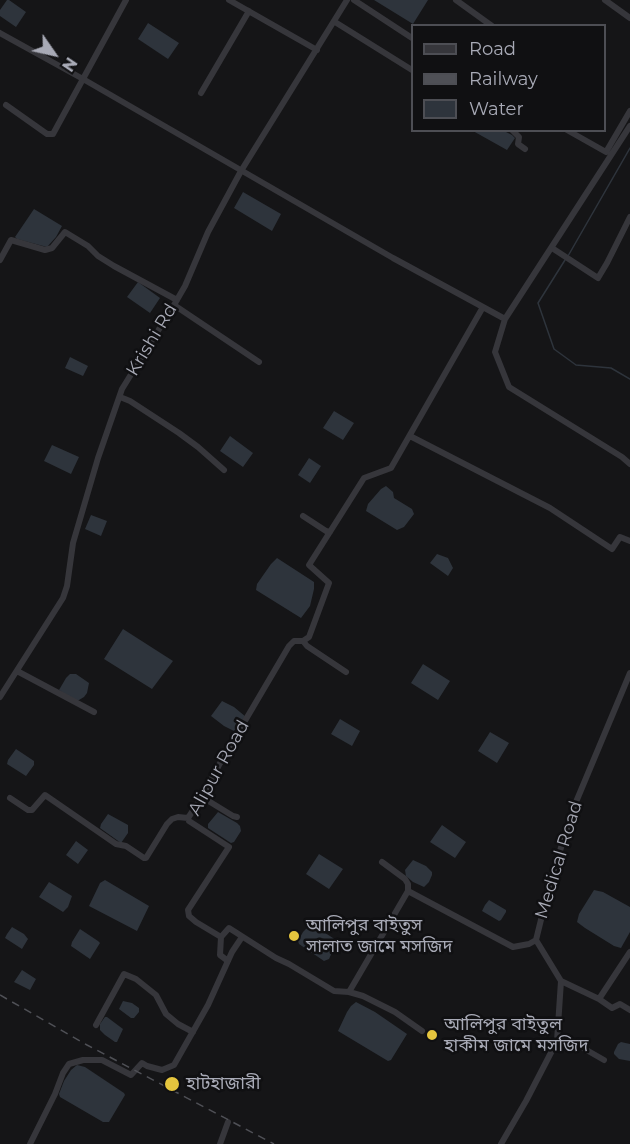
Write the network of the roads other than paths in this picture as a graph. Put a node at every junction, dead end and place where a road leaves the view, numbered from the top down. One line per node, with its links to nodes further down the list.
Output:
1 (126, 0): 15 (street)
2 (229, 0): 7 (street)
3 (347, 0): 9 (street, Krishi Rd)
4 (354, 0): 12 (street)
5 (456, 0): 10 (street)
6 (605, 0): 8 (street)
7 (249, 11): 13 (street); 16 (street)
8 (630, 18)
9 (335, 22): 13 (street, Krishi Rd); 14 (street)
10 (489, 24)
11 (0, 33): 15 (street)
12 (411, 37)
13 (317, 50): 23 (street, Krishi Rd)
14 (411, 68)
15 (83, 79): 17 (street); 23 (street)
16 (201, 93)
17 (6, 105)
18 (630, 111): 21 (street)
19 (630, 126): 25 (street)
20 (515, 132): 22 (street)
21 (571, 132)
22 (525, 149)
23 (242, 171): 27 (street, Krishi Rd); 28 (street)
24 (630, 217): 25 (street)
25 (552, 248): 29 (street)
26 (0, 260): 27 (street)
27 (175, 303): 30 (street); 31 (street, Krishi Rd)
28 (483, 307): 29 (street); 32 (street, Alipur Road)
29 (505, 319): 33 (street)
30 (259, 362)
31 (120, 397): 34 (street); 39 (street, Krishi Rd)
32 (410, 436): 36 (street, Alipur Road); 37 (street)
33 (630, 464)
34 (224, 470)
35 (303, 516): 36 (street)
36 (330, 532): 38 (street, Alipur Road)
37 (630, 541)
38 (303, 641): 40 (street); 44 (street, Alipur Road)
39 (17, 671): 42 (street, Krishi Rd); 43 (street)
40 (346, 672)
41 (630, 673): 52 (street, Medical Road)
42 (0, 697)
43 (94, 712)
44 (202, 797): 46 (street); 47 (street, Alipur Road)
45 (10, 798): 47 (street)
46 (237, 817)
47 (188, 819): 51 (street, Alipur Road)
48 (382, 862): 49 (street)
49 (408, 891): 52 (street); 56 (street)
50 (242, 937): 51 (street); 54 (street); 56 (street)
51 (221, 938): 54 (street)
52 (536, 940): 55 (street, Medical Road)
53 (630, 952): 57 (street)
54 (228, 961): 61 (street)
55 (561, 981): 57 (street); 62 (street)
56 (350, 992): 60 (street)
57 (599, 999): 58 (street)
58 (630, 1010)
59 (96, 1025): 61 (street)
60 (422, 1031)
61 (193, 1032): 65 (street)
62 (557, 1041): 63 (street); 67 (street)
63 (604, 1060)
64 (228, 1122): 66 (street)
65 (30, 1144)
66 (220, 1144)
67 (501, 1144)

